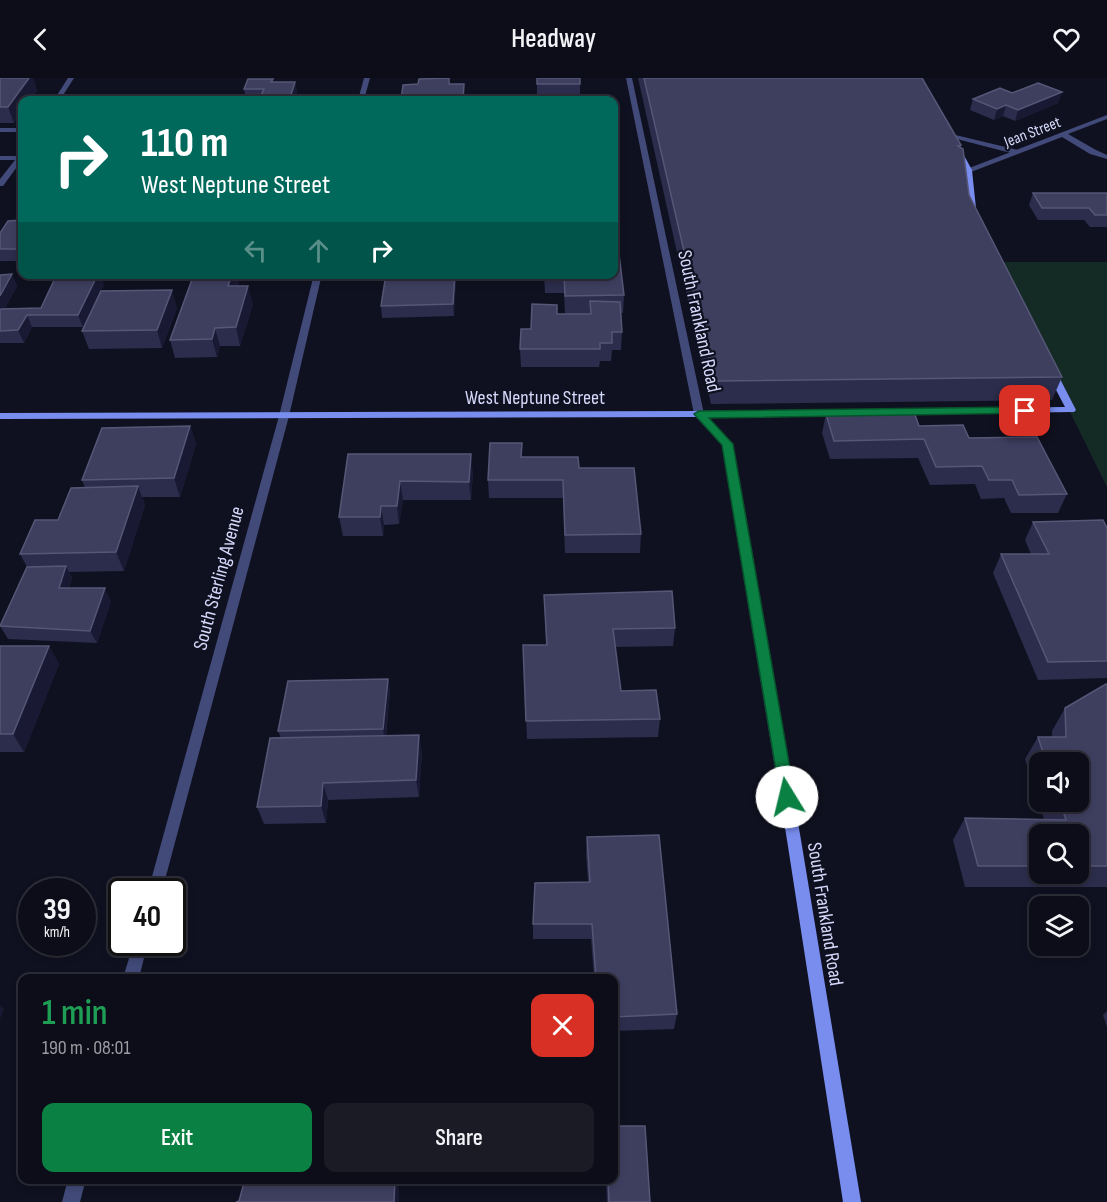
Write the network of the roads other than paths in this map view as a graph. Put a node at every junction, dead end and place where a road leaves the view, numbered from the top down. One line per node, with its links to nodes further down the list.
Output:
1 (71, 78): 4 (street)
2 (367, 78): 5 (street)
3 (629, 78): 22 (street, South Frankland Road)
4 (60, 96)
5 (362, 96)
6 (1107, 117): 10 (street, Jean Street)
7 (942, 125): 11 (street)
8 (0, 130): 9 (street)
9 (18, 130)
10 (1062, 134): 12 (street, Jean Street); 14 (street)
11 (947, 135): 12 (street); 17 (street)
12 (1015, 152): 17 (street, Jean Street)
13 (18, 156): 15 (street)
14 (1107, 157)
15 (0, 158)
16 (18, 160): 18 (street)
17 (968, 170): 19 (street)
18 (0, 183)
19 (978, 226)
20 (317, 279): 24 (street, South Sterling Avenue)
21 (1044, 357): 22 (street, West Neptune Street)
22 (699, 414): 24 (street, West Neptune Street); 30 (street, South Frankland Road)
23 (0, 416): 24 (street, West Neptune Street)
24 (284, 416): 25 (street, South Sterling Avenue)
25 (159, 878)
26 (137, 956): 27 (street)
27 (132, 974)
28 (76, 1184): 29 (street)
29 (71, 1202)
30 (852, 1202)

